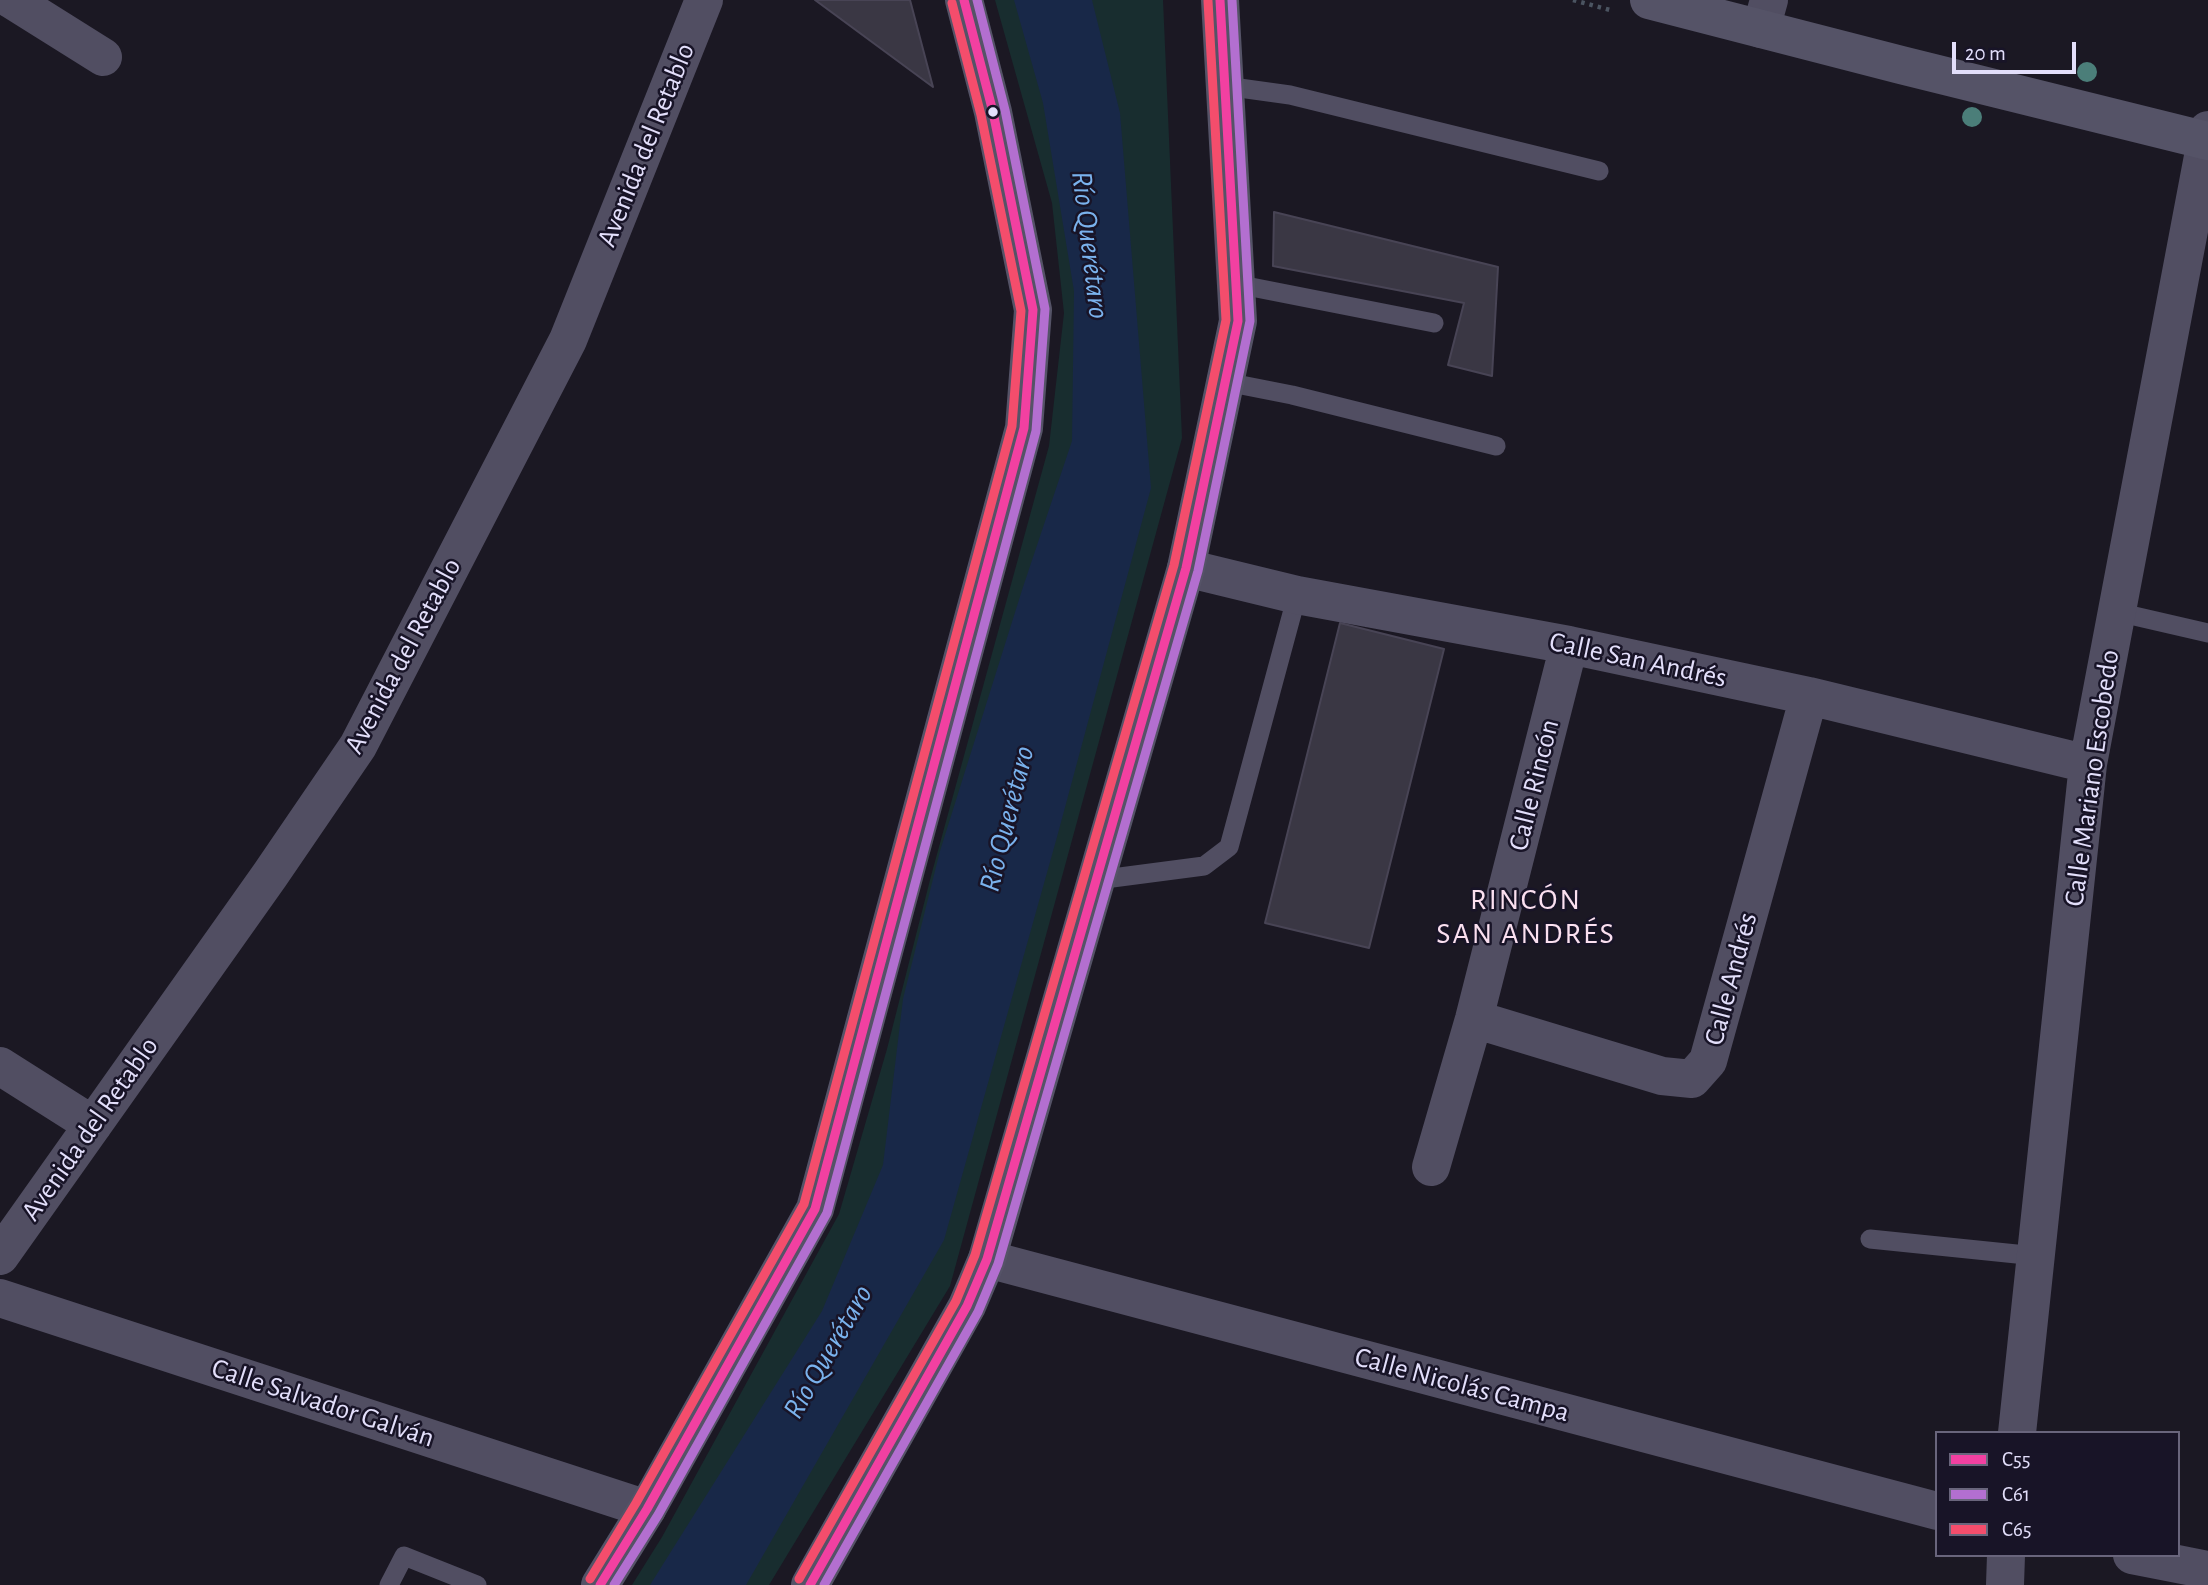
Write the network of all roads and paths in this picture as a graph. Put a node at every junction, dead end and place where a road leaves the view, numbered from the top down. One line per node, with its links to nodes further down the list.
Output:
1 (12, 0): 7 (street)
2 (704, 0): 25 (street, Avenida del Retablo)
3 (964, 0): 33 (main road)
4 (1220, 0): 8 (main road)
5 (1649, 0): 6 (main road)
6 (1765, 15): 9 (main road)
7 (103, 57)
8 (1225, 86): 10 (lane); 11 (main road)
9 (2207, 137): 17 (street, Calle Mariano Escobedo)
10 (1599, 171)
11 (1236, 284): 12 (lane); 13 (main road)
12 (1434, 323)
13 (1226, 382): 14 (lane); 15 (main road)
14 (1496, 446)
15 (1186, 568): 16 (street, Calle San Andrés); 22 (main road)
16 (1297, 595): 19 (street, Calle San Andrés); 22 (lane)
17 (2117, 612): 18 (lane); 21 (street, Calle Mariano Escobedo)
18 (2208, 633)
19 (1569, 645): 20 (street, Calle San Andrés); 23 (street, Calle Rincón)
20 (1809, 696): 21 (street, Calle San Andrés); 23 (street, Calle Andrés)
21 (2088, 764): 29 (street, Calle Mariano Escobedo)
22 (1097, 880): 30 (main road)
23 (1474, 1019): 26 (street, Calle Rincón)
24 (0, 1066): 25 (street)
25 (93, 1125): 28 (street, Avenida del Retablo)
26 (1431, 1167)
27 (1870, 1238): 29 (lane)
28 (0, 1256)
29 (2036, 1256): 32 (street, Calle Mariano Escobedo)
30 (987, 1259): 34 (street, Calle Nicolás Campa); 41 (main road)
31 (0, 1298): 33 (street, Calle Salvador Galván)
32 (2017, 1431)
33 (647, 1509): 40 (main road)
34 (1935, 1510)
35 (2006, 1557): 42 (street)
36 (2143, 1557): 37 (street)
37 (2208, 1570)
38 (389, 1585): 39 (lane)
39 (477, 1585)
40 (600, 1585)
41 (810, 1585)
42 (2005, 1585)

